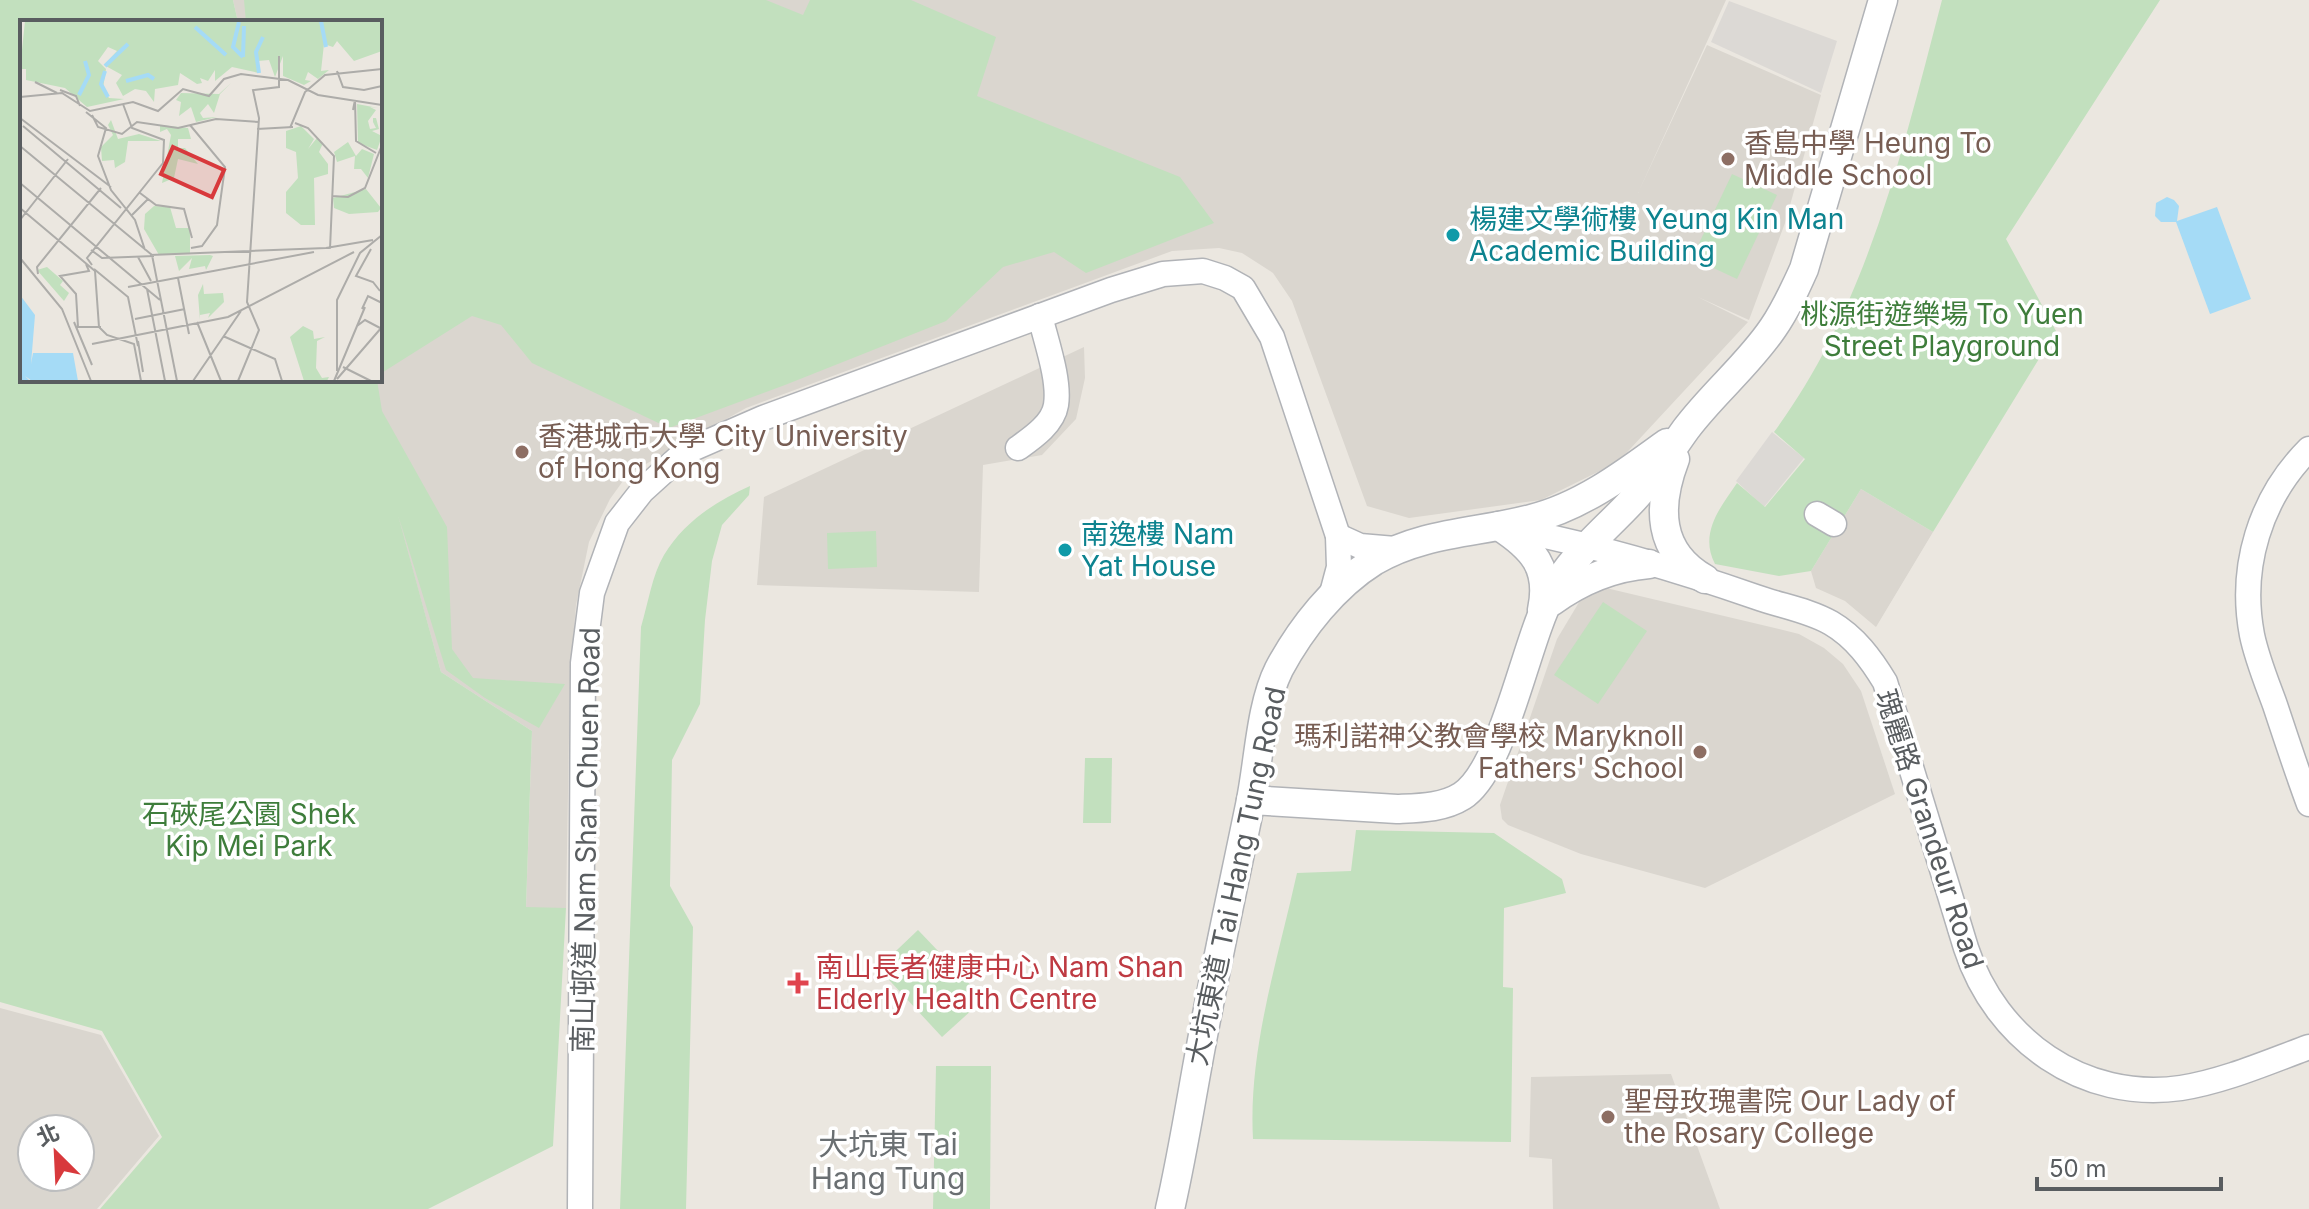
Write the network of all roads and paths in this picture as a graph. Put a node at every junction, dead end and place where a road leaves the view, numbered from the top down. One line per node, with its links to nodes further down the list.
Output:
1 (1883, 0): 3 (street)
2 (1040, 316): 4 (street); 7 (street, 南山邨道 Nam Shan Chuen Road); 17 (street, 南山邨道 Nam Shan Chuen Road)
3 (1687, 428): 6 (street); 8 (street); 11 (street)
4 (1018, 448)
5 (2309, 449): 15 (street)
6 (1499, 526): 8 (street, 大坑東道 Tai Hang Tung Road); 9 (street, 大坑東道 Tai Hang Tung Road); 13 (street)
7 (1338, 536): 9 (street); 12 (street)
8 (1588, 545): 10 (street, 瑰麗路 Grandeur Road); 13 (street)
9 (1395, 549): 12 (street, 大坑東道 Tai Hang Tung Road)
10 (1649, 564): 11 (street, 瑰麗路 Grandeur Road); 13 (street)
11 (1705, 579): 16 (street, 瑰麗路 Grandeur Road)
12 (1331, 597): 14 (street, 大坑東道 Tai Hang Tung Road)
13 (1543, 611): 14 (street)
14 (1251, 800): 18 (street, 大坑東道 Tai Hang Tung Road)
15 (2309, 804)
16 (2309, 1047)
17 (580, 1209)
18 (1170, 1209)

